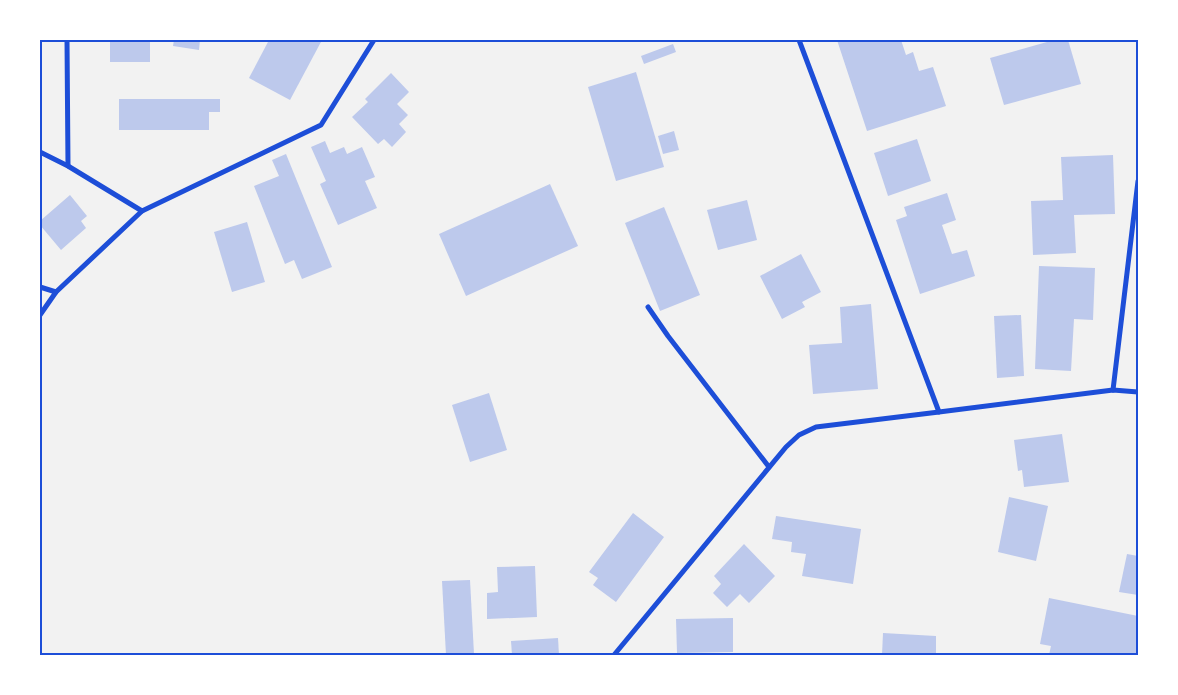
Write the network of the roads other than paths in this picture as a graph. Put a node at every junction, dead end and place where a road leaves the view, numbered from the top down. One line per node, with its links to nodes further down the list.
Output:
1 (67, 40): 5 (street)
2 (374, 40): 7 (street)
3 (799, 40): 14 (street)
4 (40, 152): 5 (street)
5 (68, 166): 7 (street)
6 (1138, 181): 12 (street)
7 (142, 211): 9 (street)
8 (40, 287): 9 (street)
9 (56, 292): 11 (street)
10 (648, 307): 15 (street)
11 (40, 315)
12 (1113, 390): 13 (street); 14 (street)
13 (1138, 392)
14 (939, 412): 15 (street)
15 (769, 467): 16 (street)
16 (614, 655)

